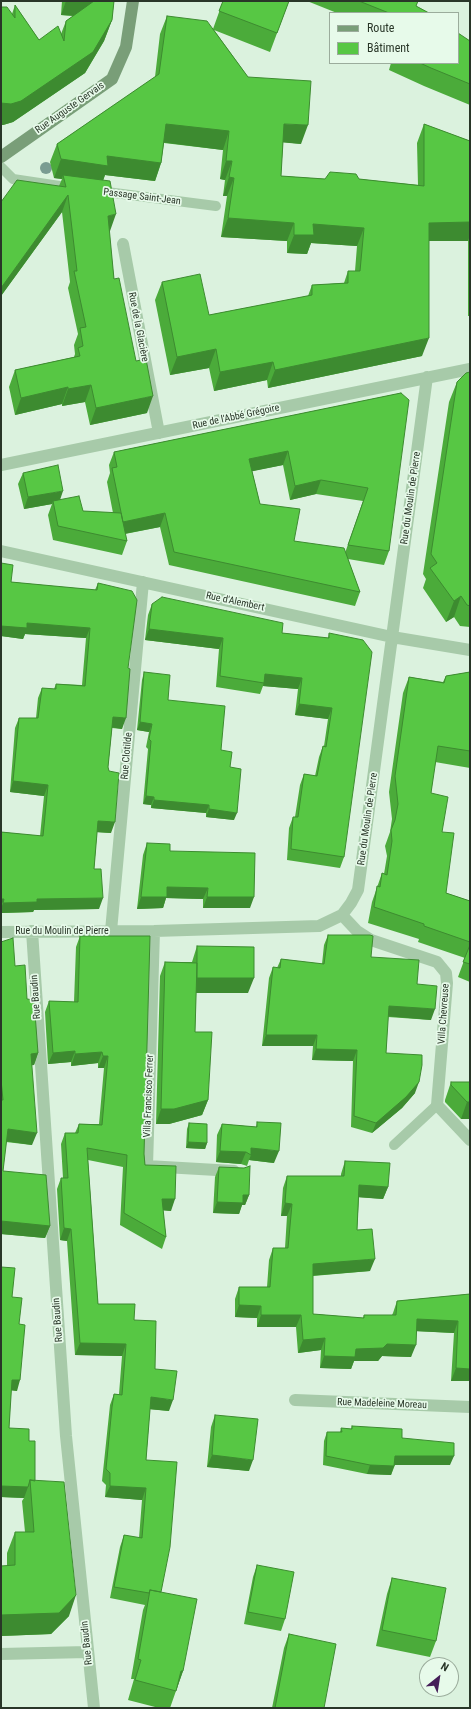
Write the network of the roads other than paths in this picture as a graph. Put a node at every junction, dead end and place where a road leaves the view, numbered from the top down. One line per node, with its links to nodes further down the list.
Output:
1 (133, 1): 2 (main road, Rue Auguste Gervais)
2 (1, 157)
3 (1, 167): 4 (lane, Passage Saint-Jean)
4 (216, 206)
5 (123, 244): 8 (street, Rue de la Glacière)
6 (470, 369): 7 (street, Rue de l'Abbé Grégoire)
7 (427, 378): 8 (street, Rue de l'Abbé Grégoire); 12 (street, Rue du Moulin de Pierre)
8 (159, 433): 9 (street, Rue de l'Abbé Grégoire)
9 (1, 465)
10 (1, 551): 11 (street, Rue d'Alembert)
11 (143, 582): 12 (street, Rue d'Alembert); 15 (street, Rue Clotilde)
12 (392, 636): 13 (street, Rue d'Alembert); 14 (street, Rue du Moulin de Pierre)
13 (470, 650)
14 (342, 914): 16 (street, Rue du Moulin de Pierre); 19 (street, Villa Chevreuse)
15 (111, 931): 16 (street, Rue du Moulin de Pierre); 18 (street, Rue du Moulin de Pierre)
16 (154, 931): 22 (street, Villa Francisco Ferrer)
17 (1, 932): 18 (street, Rue du Moulin de Pierre)
18 (32, 932): 25 (street, Rue Baudin)
19 (437, 1105): 20 (street); 21 (lane)
20 (470, 1140)
21 (394, 1145)
22 (241, 1171)
23 (295, 1400): 24 (street, Rue Madeleine Moreau)
24 (470, 1407)
25 (87, 1652): 26 (street); 27 (street, Rue Baudin)
26 (1, 1654)
27 (94, 1708)

